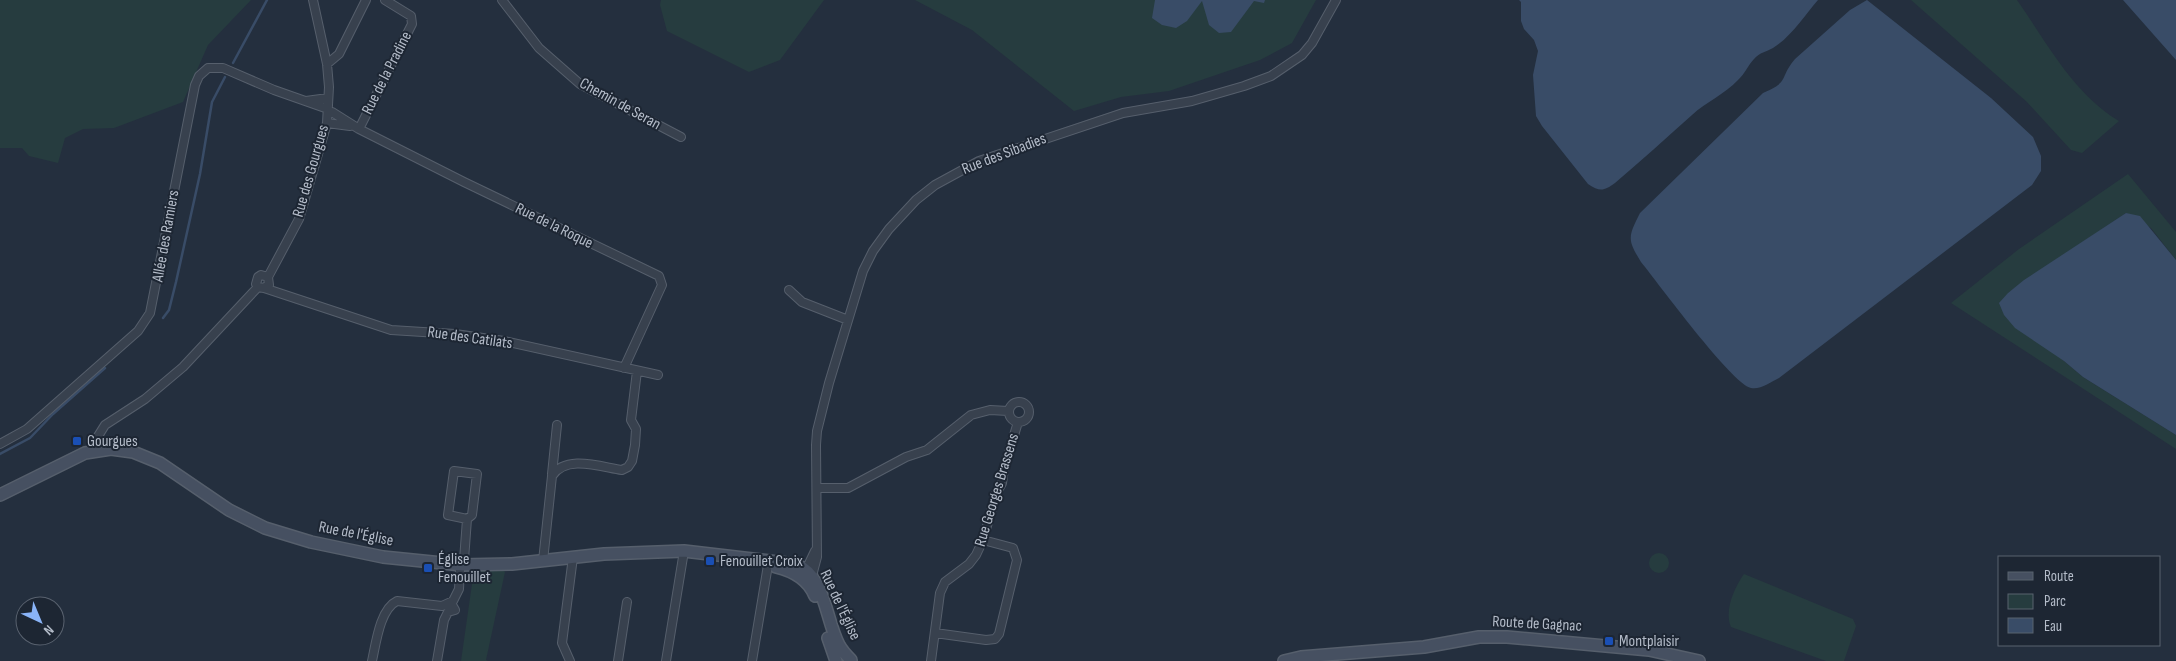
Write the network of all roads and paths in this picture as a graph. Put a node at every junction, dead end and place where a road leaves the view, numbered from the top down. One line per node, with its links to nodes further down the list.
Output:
1 (313, 0): 6 (street, Rue des Gourgues)
2 (366, 0): 6 (street)
3 (385, 0): 11 (street, Rue de la Pradine)
4 (502, 0): 12 (street, Chemin de Seran)
5 (1336, 0): 15 (street, Rue des Sibadies)
6 (327, 64): 7 (street, Rue des Gourgues)
7 (328, 98): 8 (street, Allée des Ramiers); 9 (street, Rue des Gourgues)
8 (306, 101): 9 (street, Allée des Ramiers); 22 (street, Allée des Ramiers)
9 (328, 110): 10 (street, Rue des Gourgues); 11 (street, Rue de la Roque)
10 (327, 123): 11 (street, Rue de la Roque); 13 (street, Rue des Gourgues)
11 (359, 129): 16 (street, Rue de la Roque)
12 (681, 137)
13 (265, 284): 16 (street, Rue des Catilats); 23 (street, Rue des Gourgues)
14 (789, 290): 15 (street)
15 (848, 320): 25 (street, Rue des Sibadies)
16 (624, 368): 17 (street, Rue des Catilats)
17 (637, 371): 18 (street, Rue des Catilats); 24 (street)
18 (658, 375)
19 (1008, 411): 20 (street); 20 (street); 25 (street)
20 (1018, 422): 28 (street, Rue Georges Brassens)
21 (557, 425): 24 (street)
22 (0, 444)
23 (95, 450): 26 (main road, Rue de l'Église); 32 (main road, Rue de l'Église)
24 (552, 476): 31 (street)
25 (817, 488): 34 (street, Rue des Sibadies)
26 (0, 495)
27 (467, 519): 27 (street); 32 (street)
28 (983, 540): 37 (street, Rue Georges Brassens); 37 (street)
29 (684, 551): 30 (main road, Rue de l'Église); 33 (main road, Rue de l'Église); 43 (street)
30 (573, 557): 31 (main road, Rue de l'Église); 39 (street)
31 (542, 561): 32 (main road, Rue de l'Église)
32 (462, 565): 36 (street)
33 (768, 565): 34 (main road, Rue de l'Église); 44 (street)
34 (806, 574): 45 (main road, Rue de l'Église); 47 (main road, Rue de l'Église)
35 (627, 602): 42 (street)
36 (451, 603): 40 (street); 41 (street)
37 (935, 633): 48 (street, Rue Georges Brassens)
38 (1373, 652): 49 (main road, Route de Gagnac); 50 (main road, Route de Gagnac); 51 (main road, Route de Gagnac)
39 (568, 657)
40 (372, 661)
41 (438, 661)
42 (618, 661)
43 (666, 661)
44 (752, 661)
45 (836, 661)
46 (847, 661): 47 (main road)
47 (853, 661)
48 (931, 661)
49 (1284, 661)
50 (1350, 661)
51 (1699, 661)

